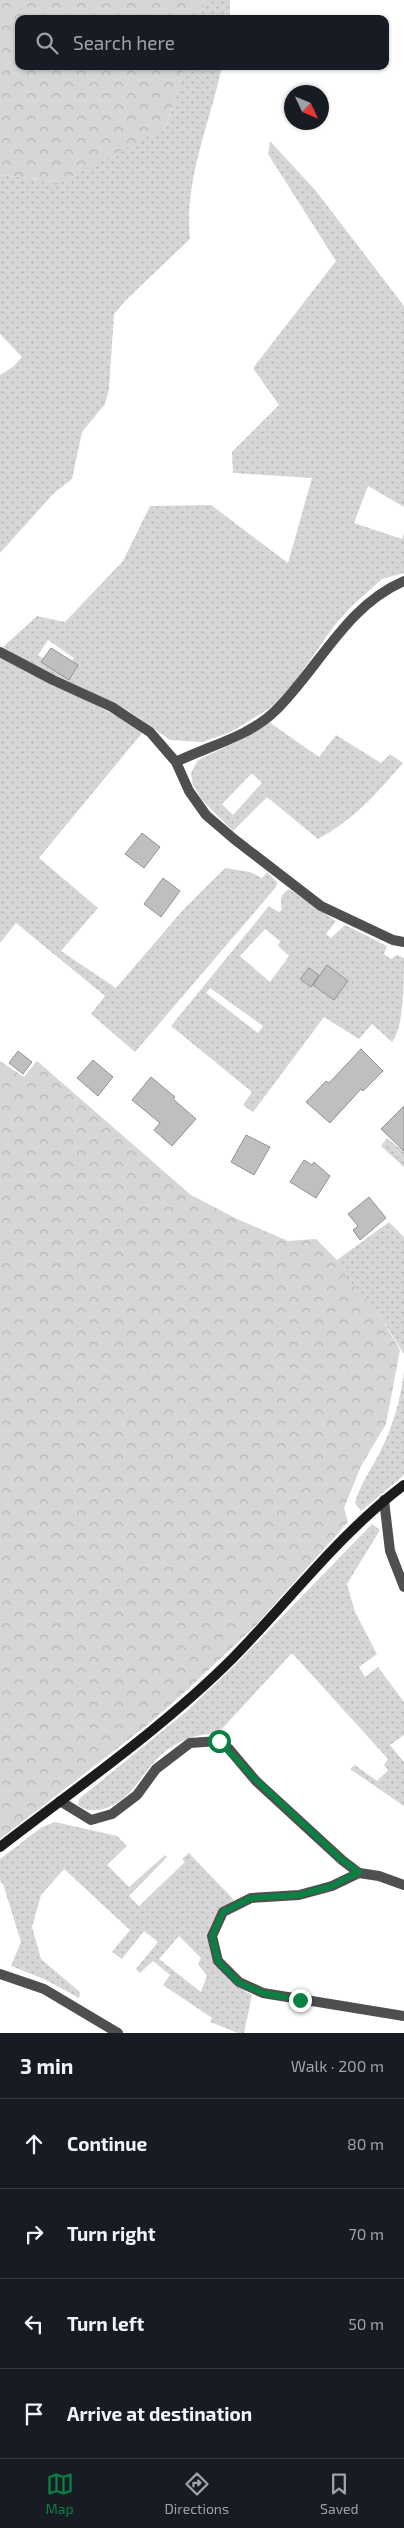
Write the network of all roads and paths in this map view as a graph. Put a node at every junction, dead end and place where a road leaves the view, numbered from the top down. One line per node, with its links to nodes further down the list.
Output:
1 (404, 581): 3 (street)
2 (0, 652): 3 (street)
3 (176, 762): 4 (street)
4 (404, 942)
5 (404, 1485): 6 (main road)
6 (384, 1500): 7 (street); 8 (main road)
7 (404, 1587)
8 (60, 1800): 9 (main road); 10 (street)
9 (0, 1847)
10 (359, 1872): 11 (street); 13 (street)
11 (404, 1885)
12 (0, 1974): 14 (street)
13 (404, 2016)
14 (118, 2033)

